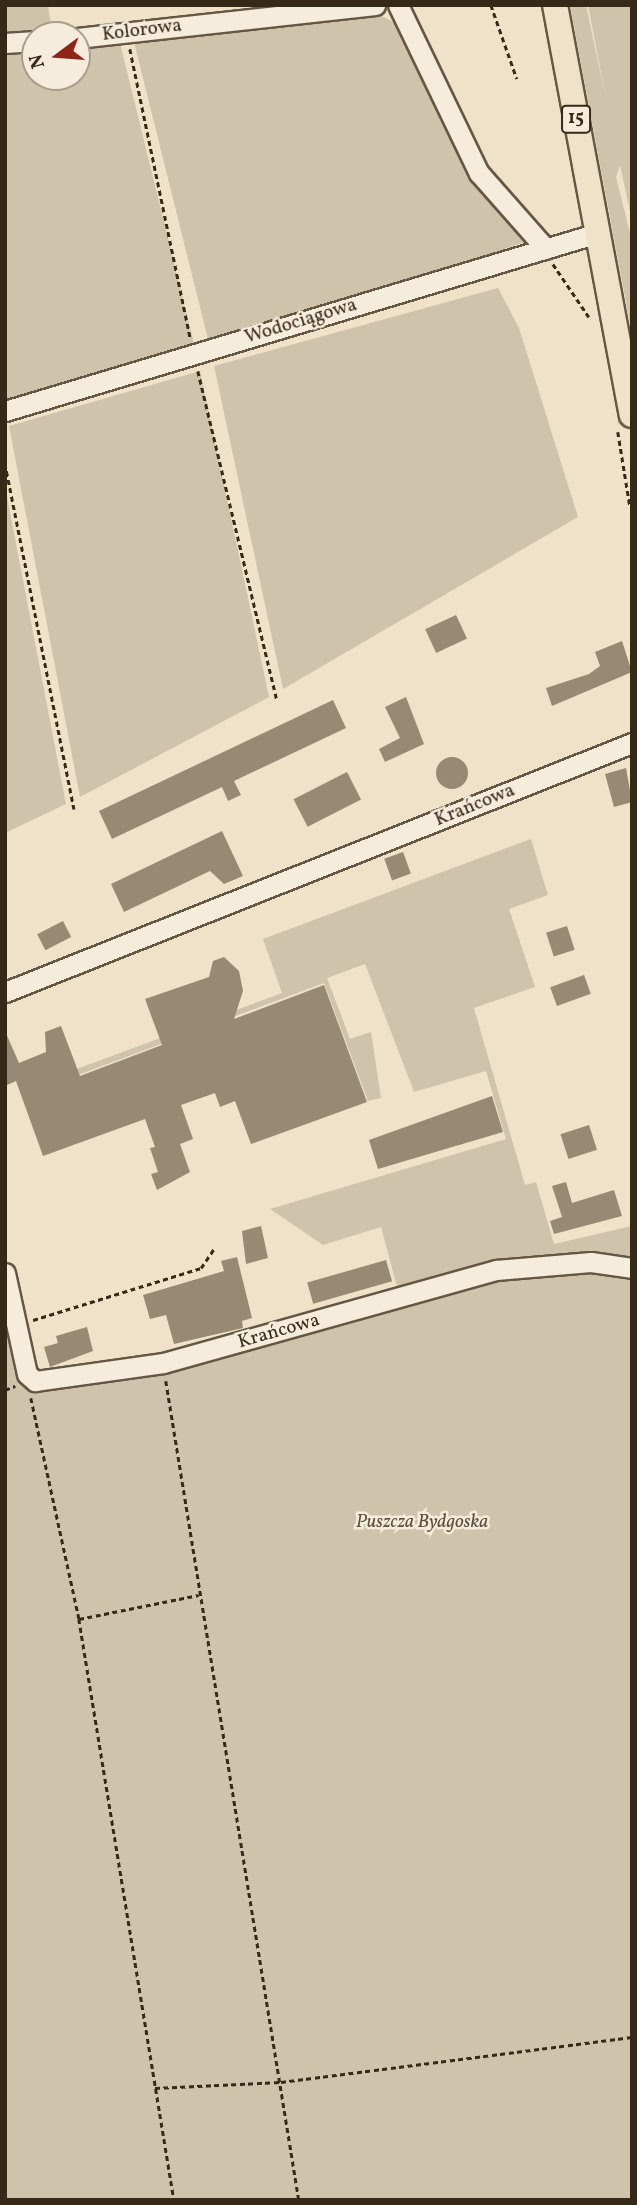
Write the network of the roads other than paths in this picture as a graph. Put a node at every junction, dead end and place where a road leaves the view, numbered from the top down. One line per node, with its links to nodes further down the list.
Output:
1 (375, 5): 4 (street, Kolorowa)
2 (398, 5): 6 (street)
3 (555, 5): 5 (main road, 15)
4 (91, 36)
5 (598, 233): 6 (street, Wodociągowa); 8 (main road, 15)
6 (546, 248): 7 (street, Wodociągowa)
7 (5, 411)
8 (624, 419)
9 (632, 743): 10 (street, Krańcowa)
10 (5, 992)
11 (632, 1268): 12 (street, Krańcowa)
12 (5, 1273)

